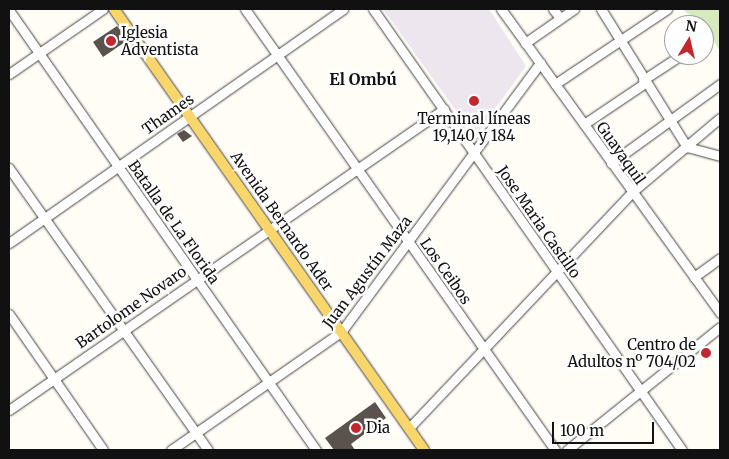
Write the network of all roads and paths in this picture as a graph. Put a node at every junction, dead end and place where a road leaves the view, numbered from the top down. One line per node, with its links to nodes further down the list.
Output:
1 (103, 9): 15 (street)
2 (114, 9): 24 (main road, Avenida Bernardo Ader)
3 (245, 9): 16 (street, Los Ceibos)
4 (343, 9): 16 (street, Thames)
5 (373, 9): 23 (street, Jose Maria Castillo)
6 (501, 9): 13 (street, Guayaquil)
7 (553, 9): 12 (street)
8 (574, 9): 12 (street)
9 (601, 9): 14 (street)
10 (667, 9): 14 (street)
11 (9, 10): 15 (street, Batalla de La Florida)
12 (560, 18): 13 (street)
13 (525, 43): 17 (street, Guayaquil)
14 (619, 43): 20 (street); 21 (street)
15 (39, 54): 19 (street); 32 (street, Batalla de La Florida)
16 (277, 55): 24 (street, Thames); 34 (street, Los Ceibos)
17 (540, 63): 21 (street, Guayaquil); 29 (street, Juan Agustín Maza)
18 (667, 65): 20 (street)
19 (9, 74)
20 (644, 82): 26 (street); 27 (street)
21 (555, 84): 27 (street, Guayaquil)
22 (720, 84): 26 (street)
23 (444, 109): 29 (street, Jose Maria Castillo); 34 (street, Bartolome Novaro)
24 (190, 116): 32 (street, Thames); 37 (main road, Avenida Bernardo Ader)
25 (720, 118): 28 (street)
26 (669, 120): 28 (street); 31 (street)
27 (584, 124): 31 (street, Guayaquil)
28 (687, 147): 30 (street); 35 (street)
29 (475, 153): 38 (street, Juan Agustín Maza); 41 (street, Jose Maria Castillo)
30 (720, 156)
31 (611, 163): 35 (street, Guayaquil)
32 (118, 166): 36 (street, Thames); 43 (street, Batalla de La Florida)
33 (9, 168): 36 (street)
34 (357, 169): 37 (street, Bartolome Novaro); 38 (street, Los Ceibos)
35 (632, 192): 41 (street); 42 (street, Guayaquil)
36 (44, 218): 39 (street, Thames); 47 (street)
37 (268, 227): 43 (street, Bartolome Novaro); 48 (main road, Avenida Bernardo Ader)
38 (408, 241): 48 (street, Juan Agustín Maza); 49 (street, Los Ceibos)
39 (9, 243)
40 (720, 258): 42 (street)
41 (557, 271): 49 (street); 52 (street, Jose Maria Castillo)
42 (694, 277): 44 (street, Guayaquil)
43 (196, 278): 47 (street, Bartolome Novaro); 51 (street, Batalla de La Florida)
44 (720, 313)
45 (9, 314): 50 (street)
46 (720, 327): 52 (street)
47 (123, 330): 50 (street, Bartolome Novaro); 55 (street)
48 (341, 332): 51 (street, Juan Agustín Maza); 54 (main road, Avenida Bernardo Ader)
49 (484, 349): 54 (street); 61 (street, Los Ceibos)
50 (54, 378): 53 (street, Bartolome Novaro); 56 (street)
51 (269, 383): 55 (street, Juan Agustín Maza); 59 (street, Batalla de La Florida)
52 (640, 391): 62 (street); 63 (street, Jose Maria Castillo)
53 (9, 410)
54 (409, 428): 60 (main road, Avenida Bernardo Ader)
55 (196, 433): 57 (street, Juan Agustín Maza); 58 (street)
56 (103, 450)
57 (171, 450)
58 (208, 450)
59 (316, 450)
60 (424, 450)
61 (554, 450)
62 (567, 450)
63 (682, 450)

